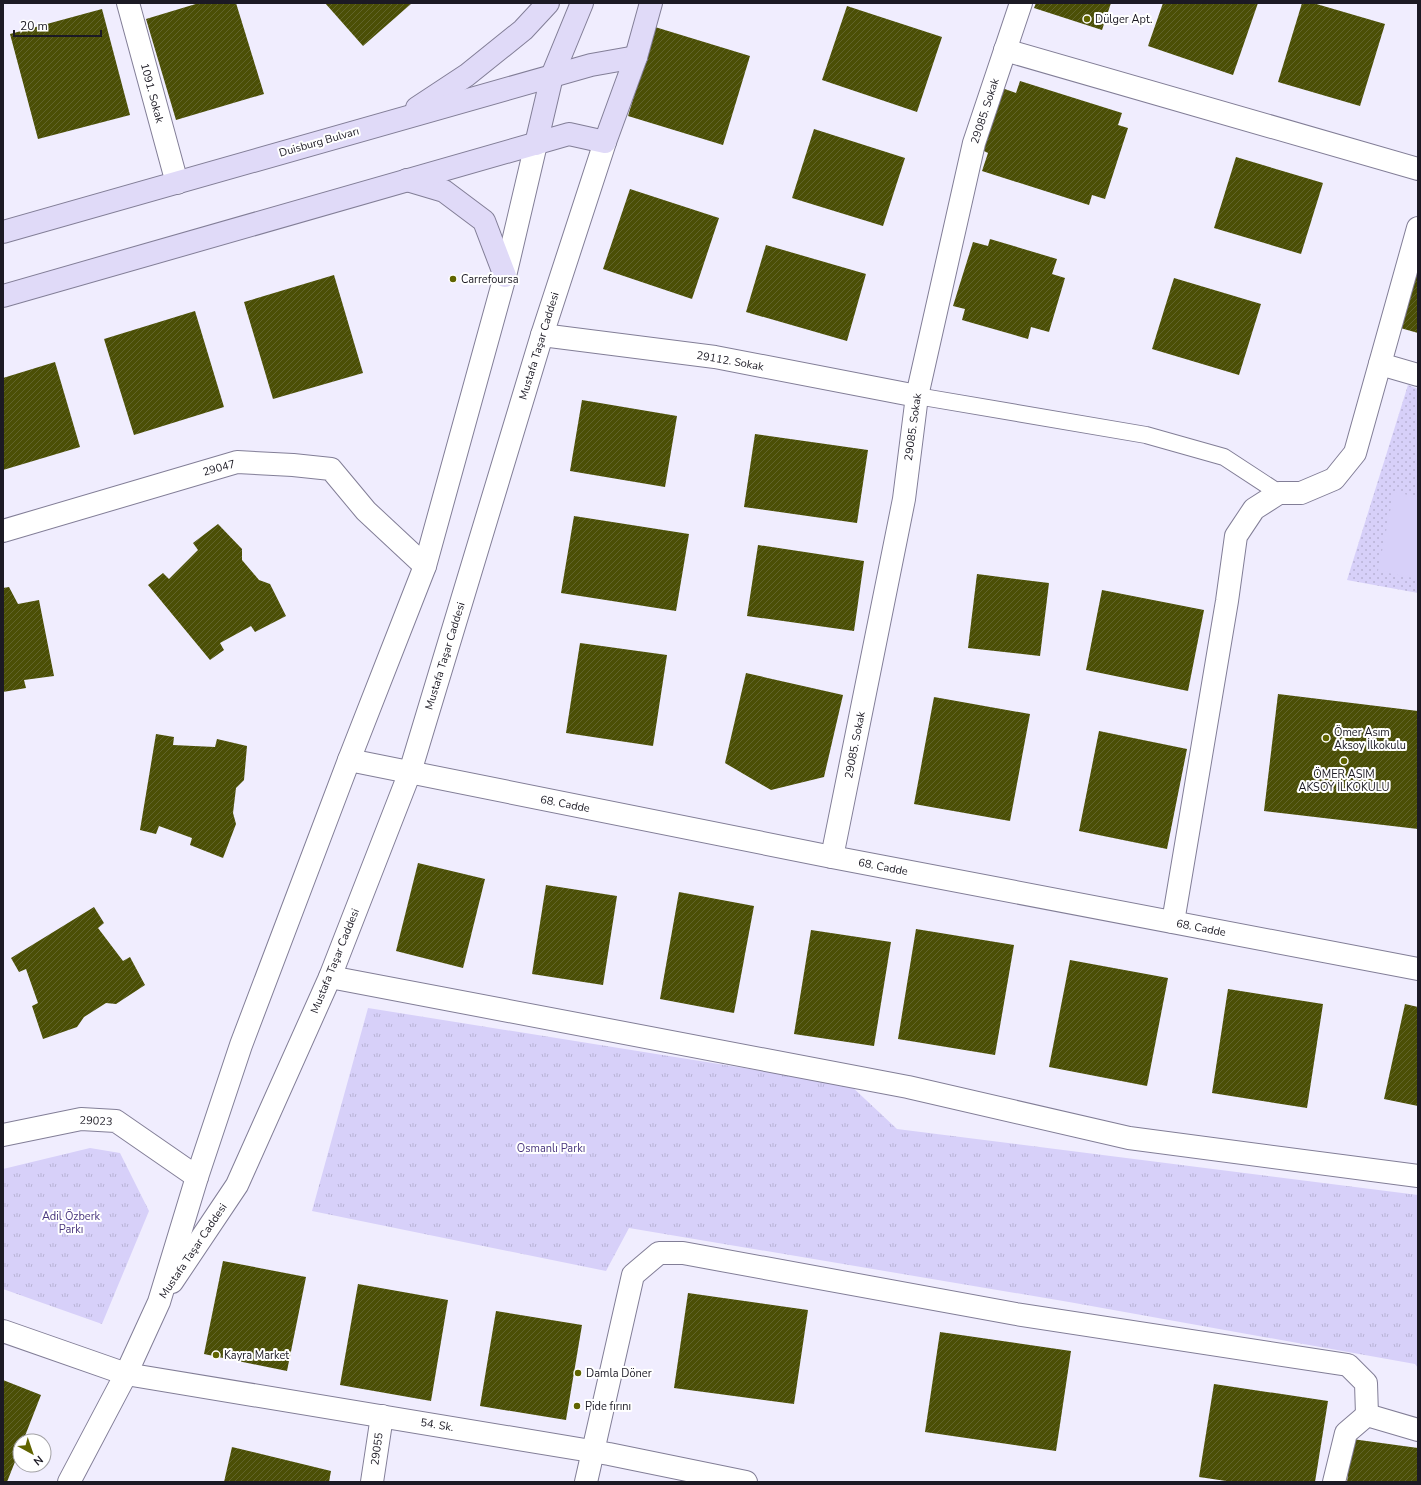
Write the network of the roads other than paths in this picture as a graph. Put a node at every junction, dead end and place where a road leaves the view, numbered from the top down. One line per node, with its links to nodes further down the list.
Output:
1 (128, 3): 14 (street, 1091. Sokak)
2 (548, 3): 9 (main road)
3 (582, 3): 8 (main road, Mustafa Taşar Caddesi)
4 (651, 3): 7 (main road, Mustafa Taşar Caddesi)
5 (1021, 3): 6 (street, 29085. Sokak)
6 (1005, 50): 12 (street); 22 (street, 29085. Sokak)
7 (636, 57): 8 (main road, Duisburg Bulvarı); 10 (main road, Mustafa Taşar Caddesi)
8 (552, 76): 9 (main road, Duisburg Bulvarı); 11 (main road, Mustafa Taşar Caddesi)
9 (399, 119): 14 (main road, Duisburg Bulvarı)
10 (605, 142): 11 (main road); 19 (street, Mustafa Taşar Caddesi)
11 (536, 144): 13 (main road); 17 (street, Mustafa Taşar Caddesi)
12 (1418, 169)
13 (407, 180): 17 (main road); 18 (main road)
14 (177, 183): 16 (main road, Duisburg Bulvarı)
15 (1418, 228): 20 (street)
16 (3, 232)
17 (505, 276): 25 (street, Mustafa Taşar Caddesi)
18 (3, 296)
19 (542, 335): 22 (street, 29112. Sokak); 27 (street, Mustafa Taşar Caddesi)
20 (1380, 364): 21 (street); 23 (street)
21 (1418, 375)
22 (917, 396): 23 (lane); 28 (street, 29085. Sokak)
23 (1279, 493): 29 (street)
24 (3, 530): 25 (street, 29047)
25 (425, 566): 26 (street, Mustafa Taşar Caddesi)
26 (349, 760): 27 (street, 68. Cadde); 34 (street, Mustafa Taşar Caddesi)
27 (410, 772): 28 (street, 68. Cadde); 31 (street, Mustafa Taşar Caddesi)
28 (832, 857): 29 (street, 68. Cadde)
29 (1174, 922): 30 (street, 68. Cadde)
30 (1418, 969)
31 (330, 977): 33 (street); 35 (street, Mustafa Taşar Caddesi)
32 (3, 1135): 34 (street, 29023)
33 (1418, 1176)
34 (197, 1177): 35 (street, Mustafa Taşar Caddesi)
35 (159, 1302): 37 (street)
36 (3, 1331): 37 (street, 54. Sk.)
37 (126, 1374): 39 (street, 54. Sk.); 42 (street)
38 (1368, 1415): 40 (street); 41 (street); 46 (street)
39 (382, 1416): 41 (street, 54. Sk.); 43 (street, 29055)
40 (1418, 1430)
41 (593, 1451): 44 (street); 45 (street, 54. Sk.)
42 (69, 1482)
43 (372, 1482)
44 (586, 1482)
45 (746, 1482)
46 (1334, 1482)

